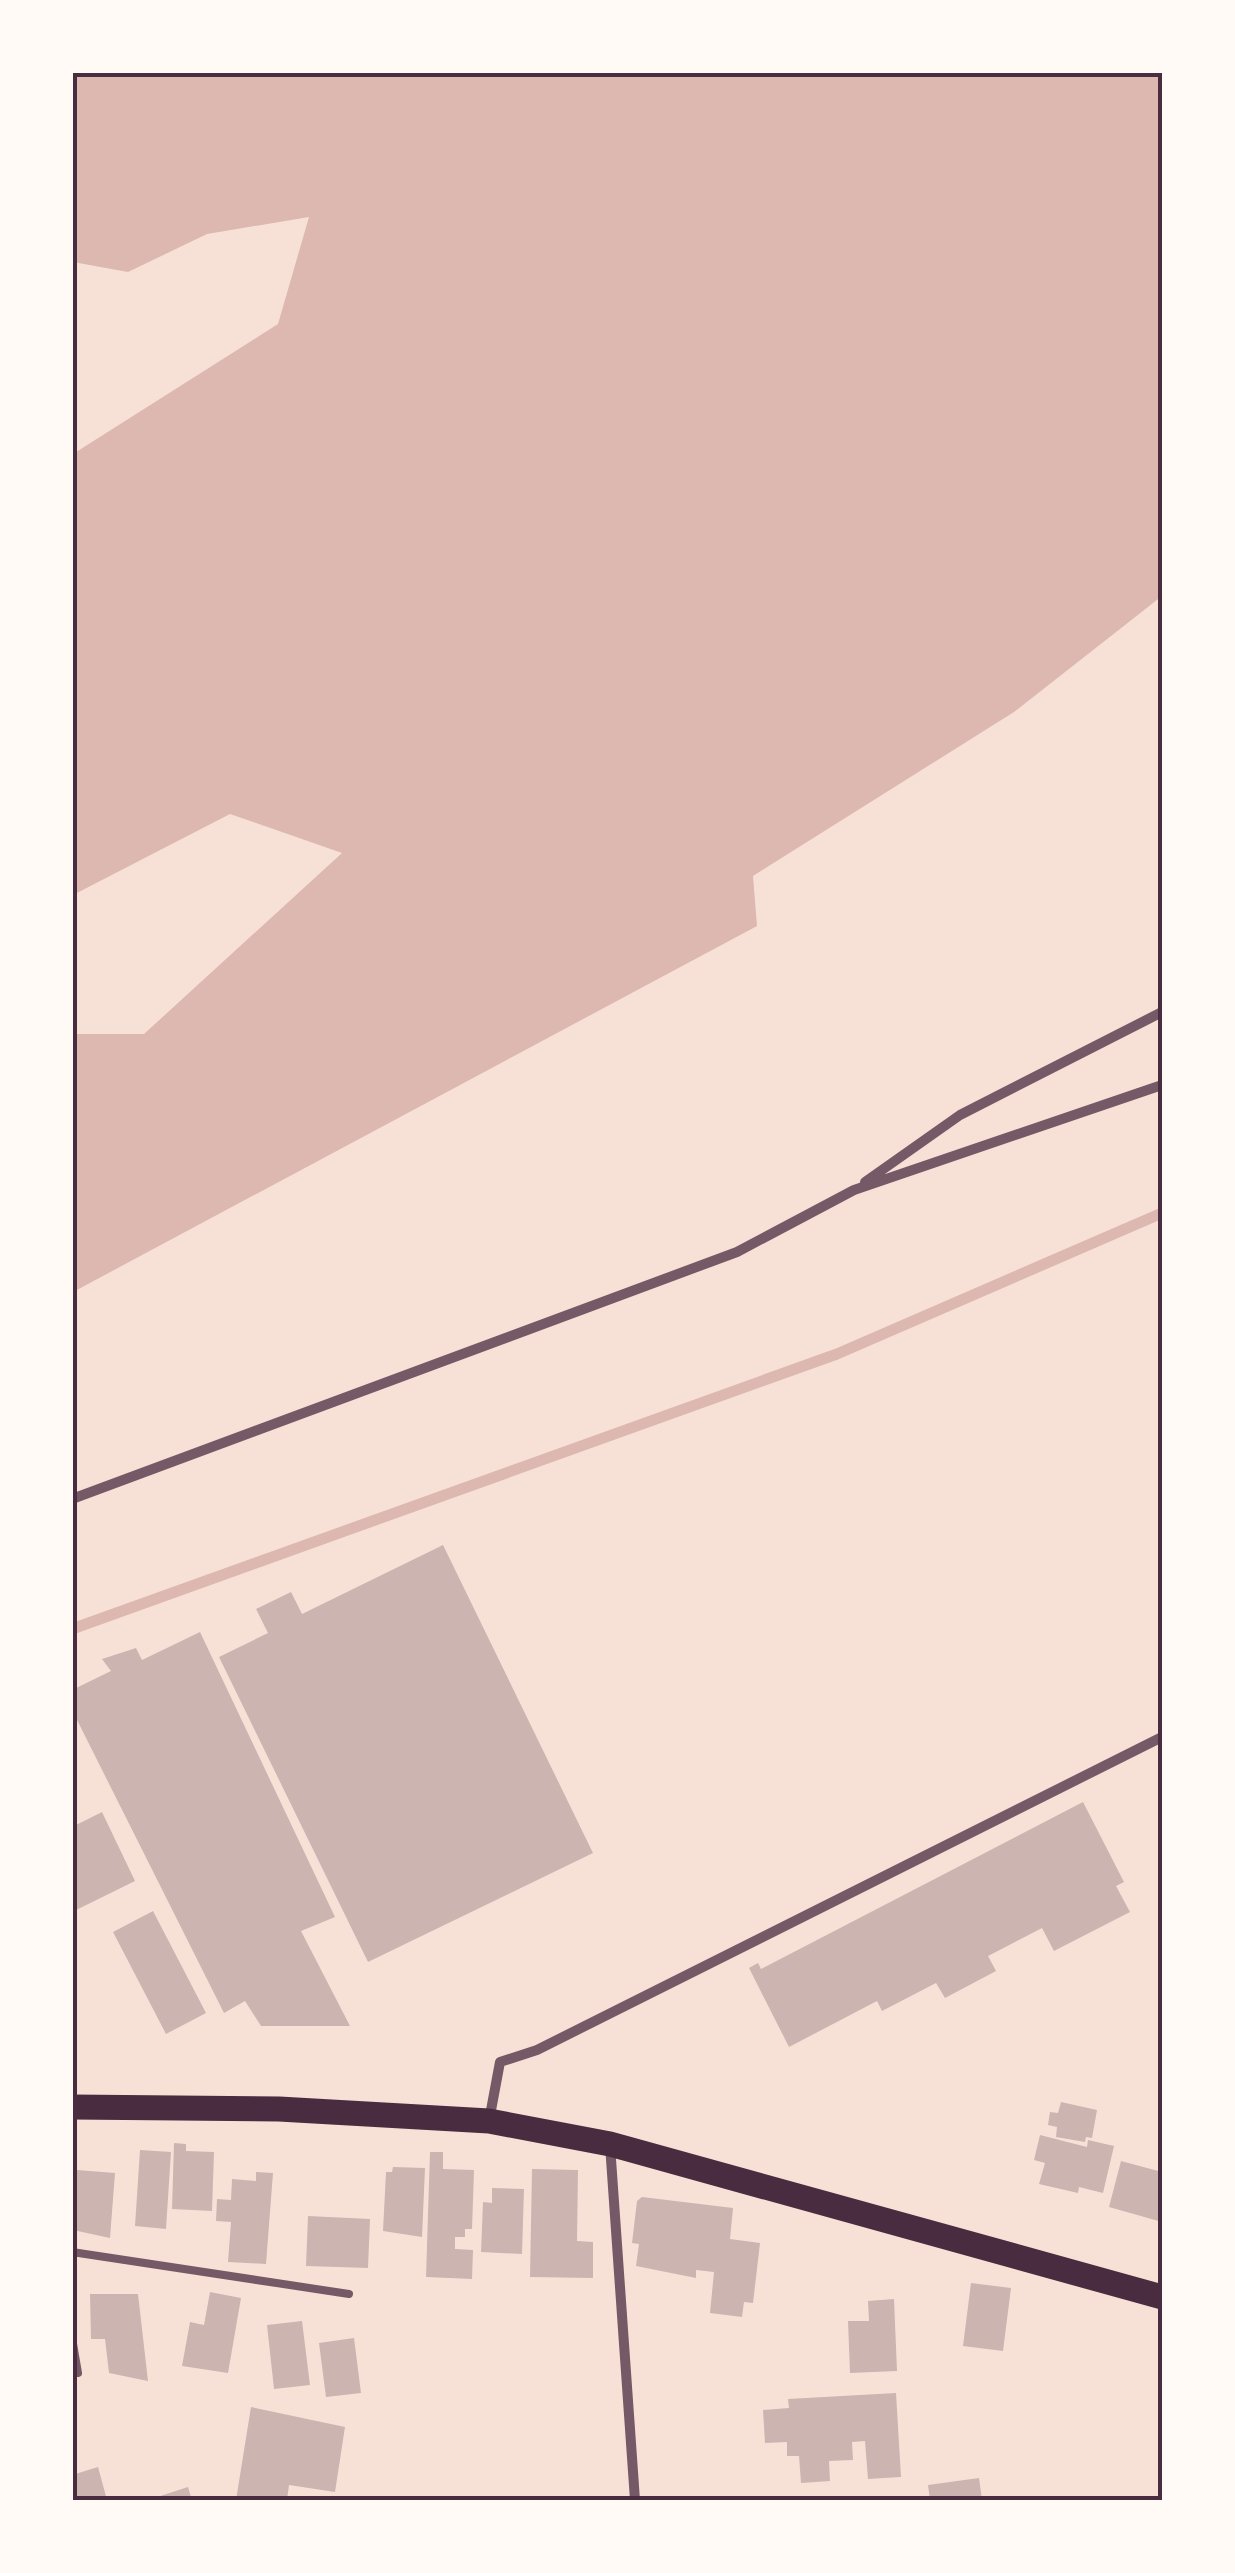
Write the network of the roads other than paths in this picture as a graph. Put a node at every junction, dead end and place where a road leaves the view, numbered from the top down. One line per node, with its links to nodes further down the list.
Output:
1 (1162, 1012): 3 (street)
2 (1162, 1085): 3 (street)
3 (854, 1190): 4 (street)
4 (72, 1500)
5 (1162, 1736): 7 (street)
6 (72, 2107): 7 (main road)
7 (489, 2121): 8 (main road)
8 (610, 2144): 11 (main road); 14 (street)
9 (72, 2252): 10 (lane)
10 (349, 2294)
11 (1162, 2297)
12 (72, 2338): 13 (lane)
13 (78, 2372)
14 (635, 2500)

